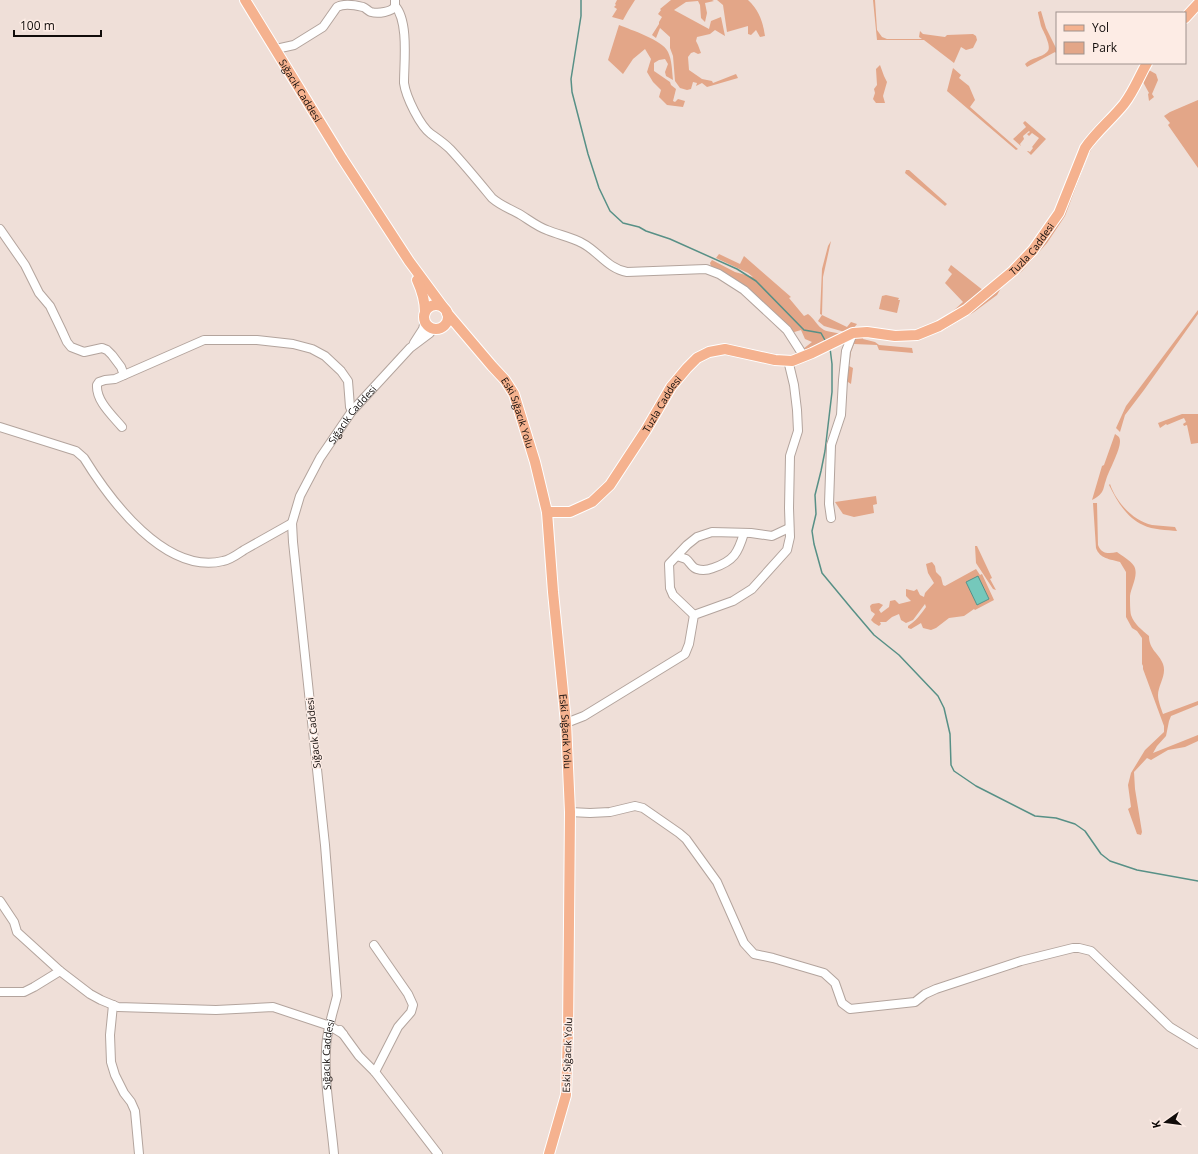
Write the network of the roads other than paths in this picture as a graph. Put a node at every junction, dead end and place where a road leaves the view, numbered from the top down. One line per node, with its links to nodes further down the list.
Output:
1 (245, 0): 5 (main road, Sığacık Caddesi)
2 (395, 3): 5 (street); 15 (street)
3 (1198, 4): 4 (main road)
4 (1186, 17)
5 (276, 49): 8 (main road, Sığacık Caddesi)
6 (1146, 64): 13 (main road, Tuzla Caddesi)
7 (0, 229): 17 (street)
8 (409, 261): 9 (main road, Eski Sığacık Yolu); 10 (main road)
9 (445, 310): 10 (main road); 11 (main road); 12 (main road, Eski Sığacık Yolu)
10 (425, 316): 11 (main road); 14 (street)
11 (437, 328): 12 (main road); 14 (street)
12 (462, 331): 21 (main road, Eski Sığacık Yolu)
13 (852, 333): 15 (main road, Tuzla Caddesi); 22 (street)
14 (410, 348): 18 (street, Sığacık Caddesi)
15 (807, 354): 16 (main road, Tuzla Caddesi)
16 (788, 360): 21 (main road, Tuzla Caddesi); 24 (street)
17 (124, 375): 18 (street); 20 (street)
18 (352, 411): 23 (street, Sığacık Caddesi)
19 (0, 426): 23 (street)
20 (122, 427)
21 (547, 512): 28 (main road, Eski Sığacık Yolu)
22 (831, 518)
23 (292, 523): 35 (street, Sığacık Caddesi)
24 (789, 528): 25 (street); 27 (street)
25 (744, 532): 26 (street); 26 (street)
26 (677, 556): 27 (street)
27 (694, 615): 28 (street)
28 (566, 723): 29 (main road, Eski Sığacık Yolu)
29 (570, 812): 36 (street); 41 (main road, Eski Sığacık Yolu)
30 (0, 901): 32 (street)
31 (374, 945): 37 (street)
32 (60, 971): 33 (street); 34 (street)
33 (0, 992)
34 (113, 1005): 35 (street); 38 (street)
35 (330, 1022): 37 (street); 39 (street, Sığacık Caddesi)
36 (1198, 1044)
37 (375, 1072): 40 (street)
38 (139, 1154)
39 (334, 1154)
40 (438, 1154)
41 (549, 1154)

